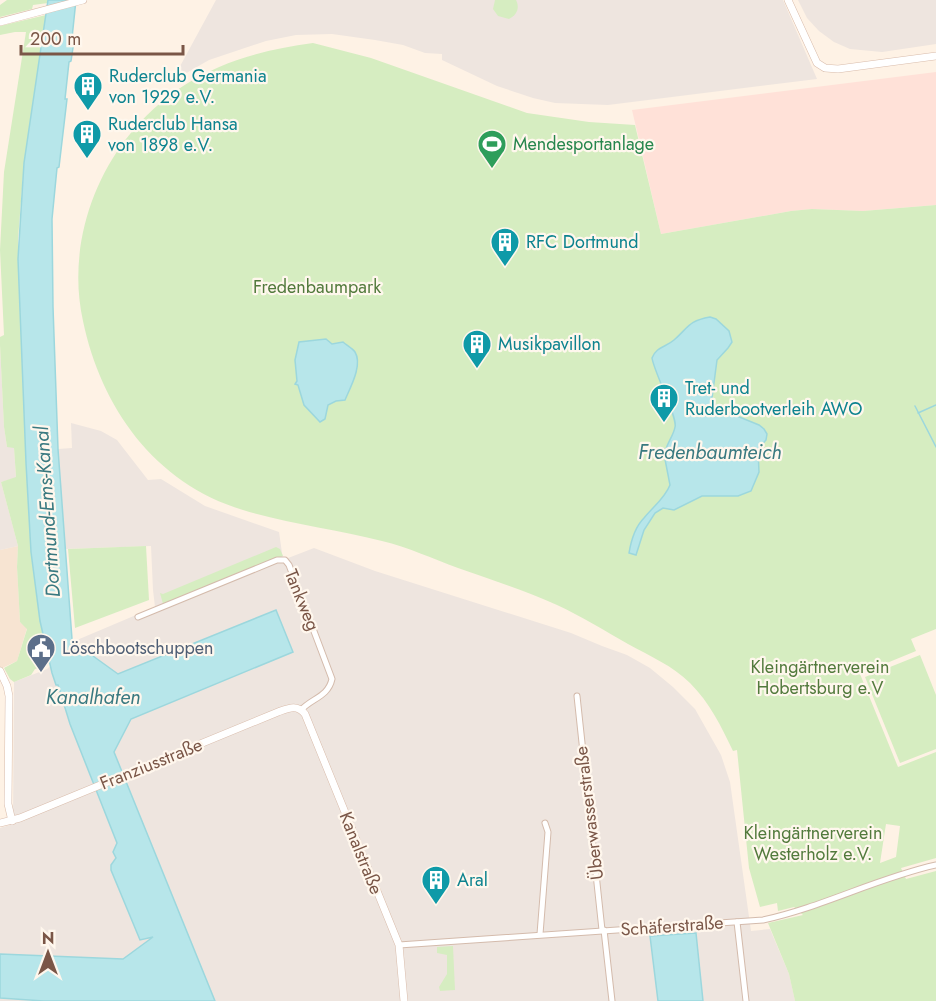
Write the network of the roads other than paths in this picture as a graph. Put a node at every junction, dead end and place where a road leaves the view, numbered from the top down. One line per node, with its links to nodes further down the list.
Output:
1 (83, 0): 3 (main road)
2 (788, 0): 4 (main road)
3 (0, 22)
4 (936, 56)
5 (138, 617): 8 (street, Tankweg)
6 (0, 671): 9 (main road)
7 (577, 696): 14 (street, Überwasserstraße)
8 (301, 710): 9 (main road, Franziusstraße); 16 (main road, Kanalstraße)
9 (12, 821): 10 (main road, Franziusstraße)
10 (0, 823)
11 (545, 824): 15 (street)
12 (936, 864): 13 (street, Schäferstraße)
13 (737, 922): 14 (street, Schäferstraße); 19 (street)
14 (603, 930): 15 (street, Schäferstraße); 18 (street, Überwasserstraße)
15 (540, 934): 16 (street, Schäferstraße)
16 (399, 945): 17 (main road, Kanalstraße)
17 (404, 1001)
18 (612, 1001)
19 (746, 1001)

